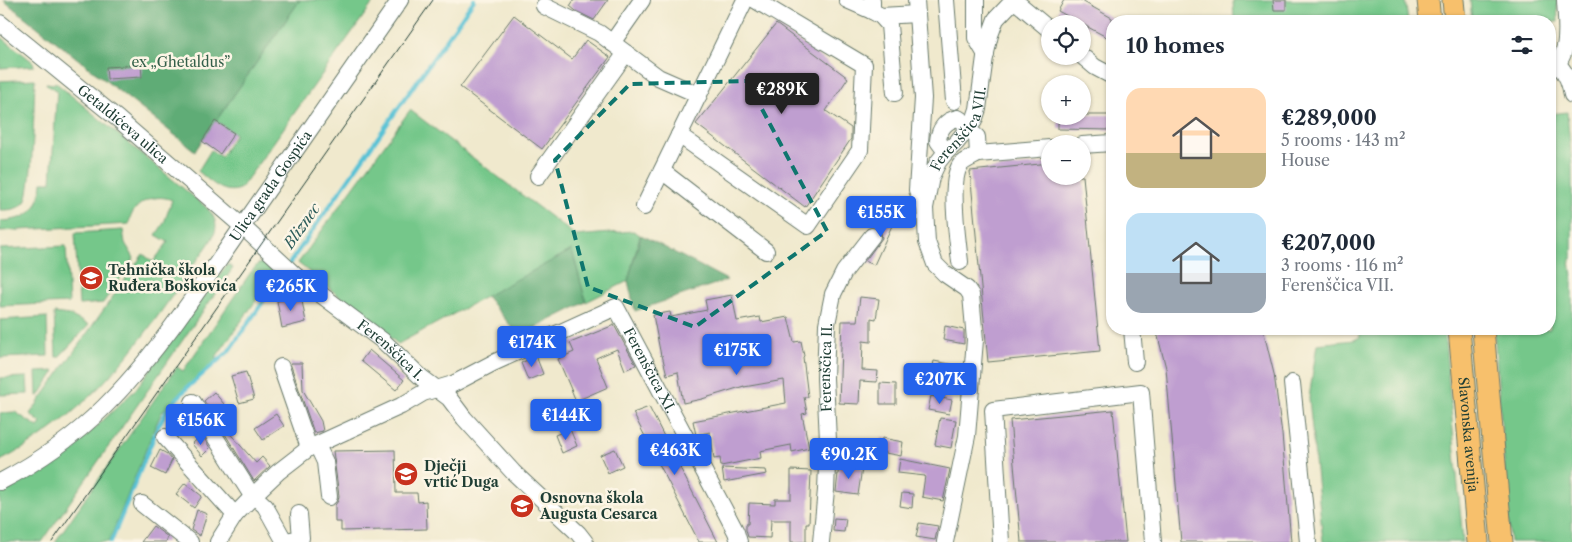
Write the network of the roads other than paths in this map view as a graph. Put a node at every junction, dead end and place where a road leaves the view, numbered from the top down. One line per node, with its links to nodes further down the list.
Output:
1 (400, 0): 39 (street, Ulica grada Gospića)
2 (642, 0): 18 (street)
3 (747, 0): 26 (street); 30 (street)
4 (847, 0): 13 (street)
5 (946, 0): 28 (street)
6 (976, 0): 20 (street)
7 (1014, 0): 16 (street); 20 (street, Ferenščica VII.)
8 (1428, 0): 14 (main road)
9 (1453, 0): 15 (main road)
10 (1565, 0): 22 (street)
11 (544, 6): 18 (street)
12 (916, 7): 13 (street); 38 (street)
13 (875, 9): 25 (street)
14 (1429, 15)
15 (1454, 15)
16 (1041, 22)
17 (0, 23): 39 (street, Getaldićeva ulica)
18 (612, 43): 19 (street)
19 (626, 53): 26 (street); 36 (street)
20 (986, 55): 29 (street, Ferenščica VII.)
21 (1091, 64): 24 (street)
22 (1556, 64)
23 (1556, 68): 27 (street)
24 (1106, 73)
25 (895, 93)
26 (699, 95): 30 (street)
27 (1572, 95)
28 (954, 101)
29 (969, 128): 34 (street); 38 (street, Ferenščica VII.)
30 (679, 135): 35 (street)
31 (1106, 144): 32 (street)
32 (1091, 145)
33 (1041, 149): 34 (street)
34 (978, 154): 43 (street)
35 (662, 171): 37 (street); 41 (street)
36 (538, 176)
37 (644, 207)
38 (925, 208): 68 (street, Ferenščica VII.)
39 (243, 226): 42 (street, Getaldićeva ulica); 55 (street, Ulica grada Gospića)
40 (872, 236): 67 (street, Ferenščica II.)
41 (766, 251)
42 (274, 257): 51 (street, Ferenščica I.)
43 (960, 262)
44 (616, 307): 51 (street, Ferenščica I.); 66 (street, Ferenščica XI.)
45 (1133, 335): 48 (street)
46 (1459, 335): 61 (main road, Slavonska avenija)
47 (1484, 335): 72 (main road, Slavonska avenija)
48 (1135, 362)
49 (281, 367): 54 (street)
50 (1292, 383): 71 (street)
51 (437, 389): 54 (street, Ferenščica I.); 65 (street)
52 (193, 402): 56 (street)
53 (165, 437): 60 (street)
54 (313, 447): 56 (street, Ferenščica I.); 57 (street)
55 (0, 482)
56 (254, 496): 60 (street, Ferenščica I.); 62 (street)
57 (329, 496)
58 (142, 504): 63 (street)
59 (299, 514): 62 (street)
60 (235, 516): 64 (street, Ferenščica I.)
61 (1475, 537)
62 (285, 541)
63 (190, 542)
64 (218, 542)
65 (585, 542)
66 (739, 542)
67 (822, 542)
68 (946, 542)
69 (1001, 542): 70 (street)
70 (1153, 542)
71 (1308, 542)
72 (1502, 542)

